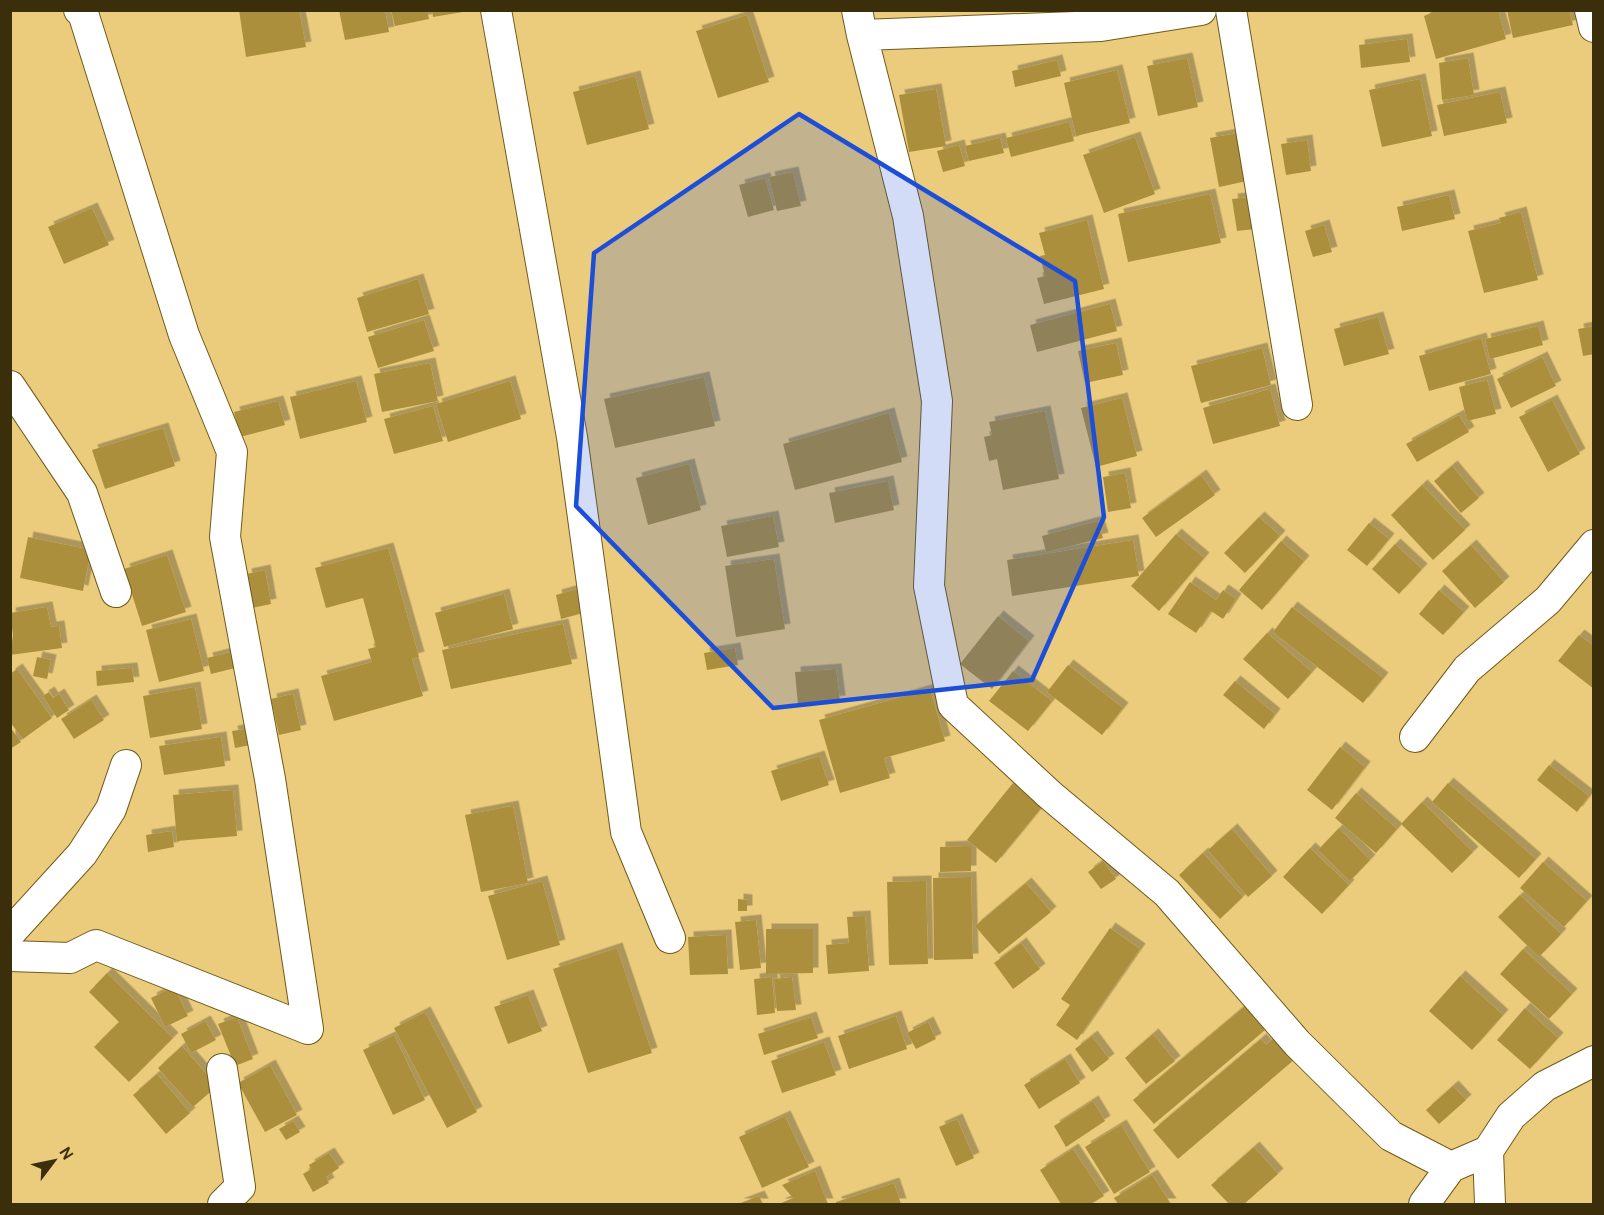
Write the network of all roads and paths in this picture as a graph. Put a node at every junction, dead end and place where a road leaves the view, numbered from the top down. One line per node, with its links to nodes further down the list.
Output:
1 (79, 10): 16 (street)
2 (496, 10): 15 (street)
3 (1201, 10): 6 (street)
4 (1231, 10): 9 (street)
5 (1590, 10): 7 (street)
6 (860, 23): 20 (street)
7 (1593, 27)
8 (10, 386): 11 (street)
9 (1297, 405)
10 (1593, 545): 12 (street)
11 (116, 592)
12 (1414, 737)
13 (126, 765): 14 (street)
14 (10, 933)
15 (669, 938)
16 (10, 956)
17 (1593, 1061): 19 (street)
18 (222, 1069): 21 (street)
19 (1488, 1151): 20 (street); 23 (street)
20 (1451, 1167): 22 (street)
21 (223, 1204)
22 (1424, 1204)
23 (1490, 1204)

